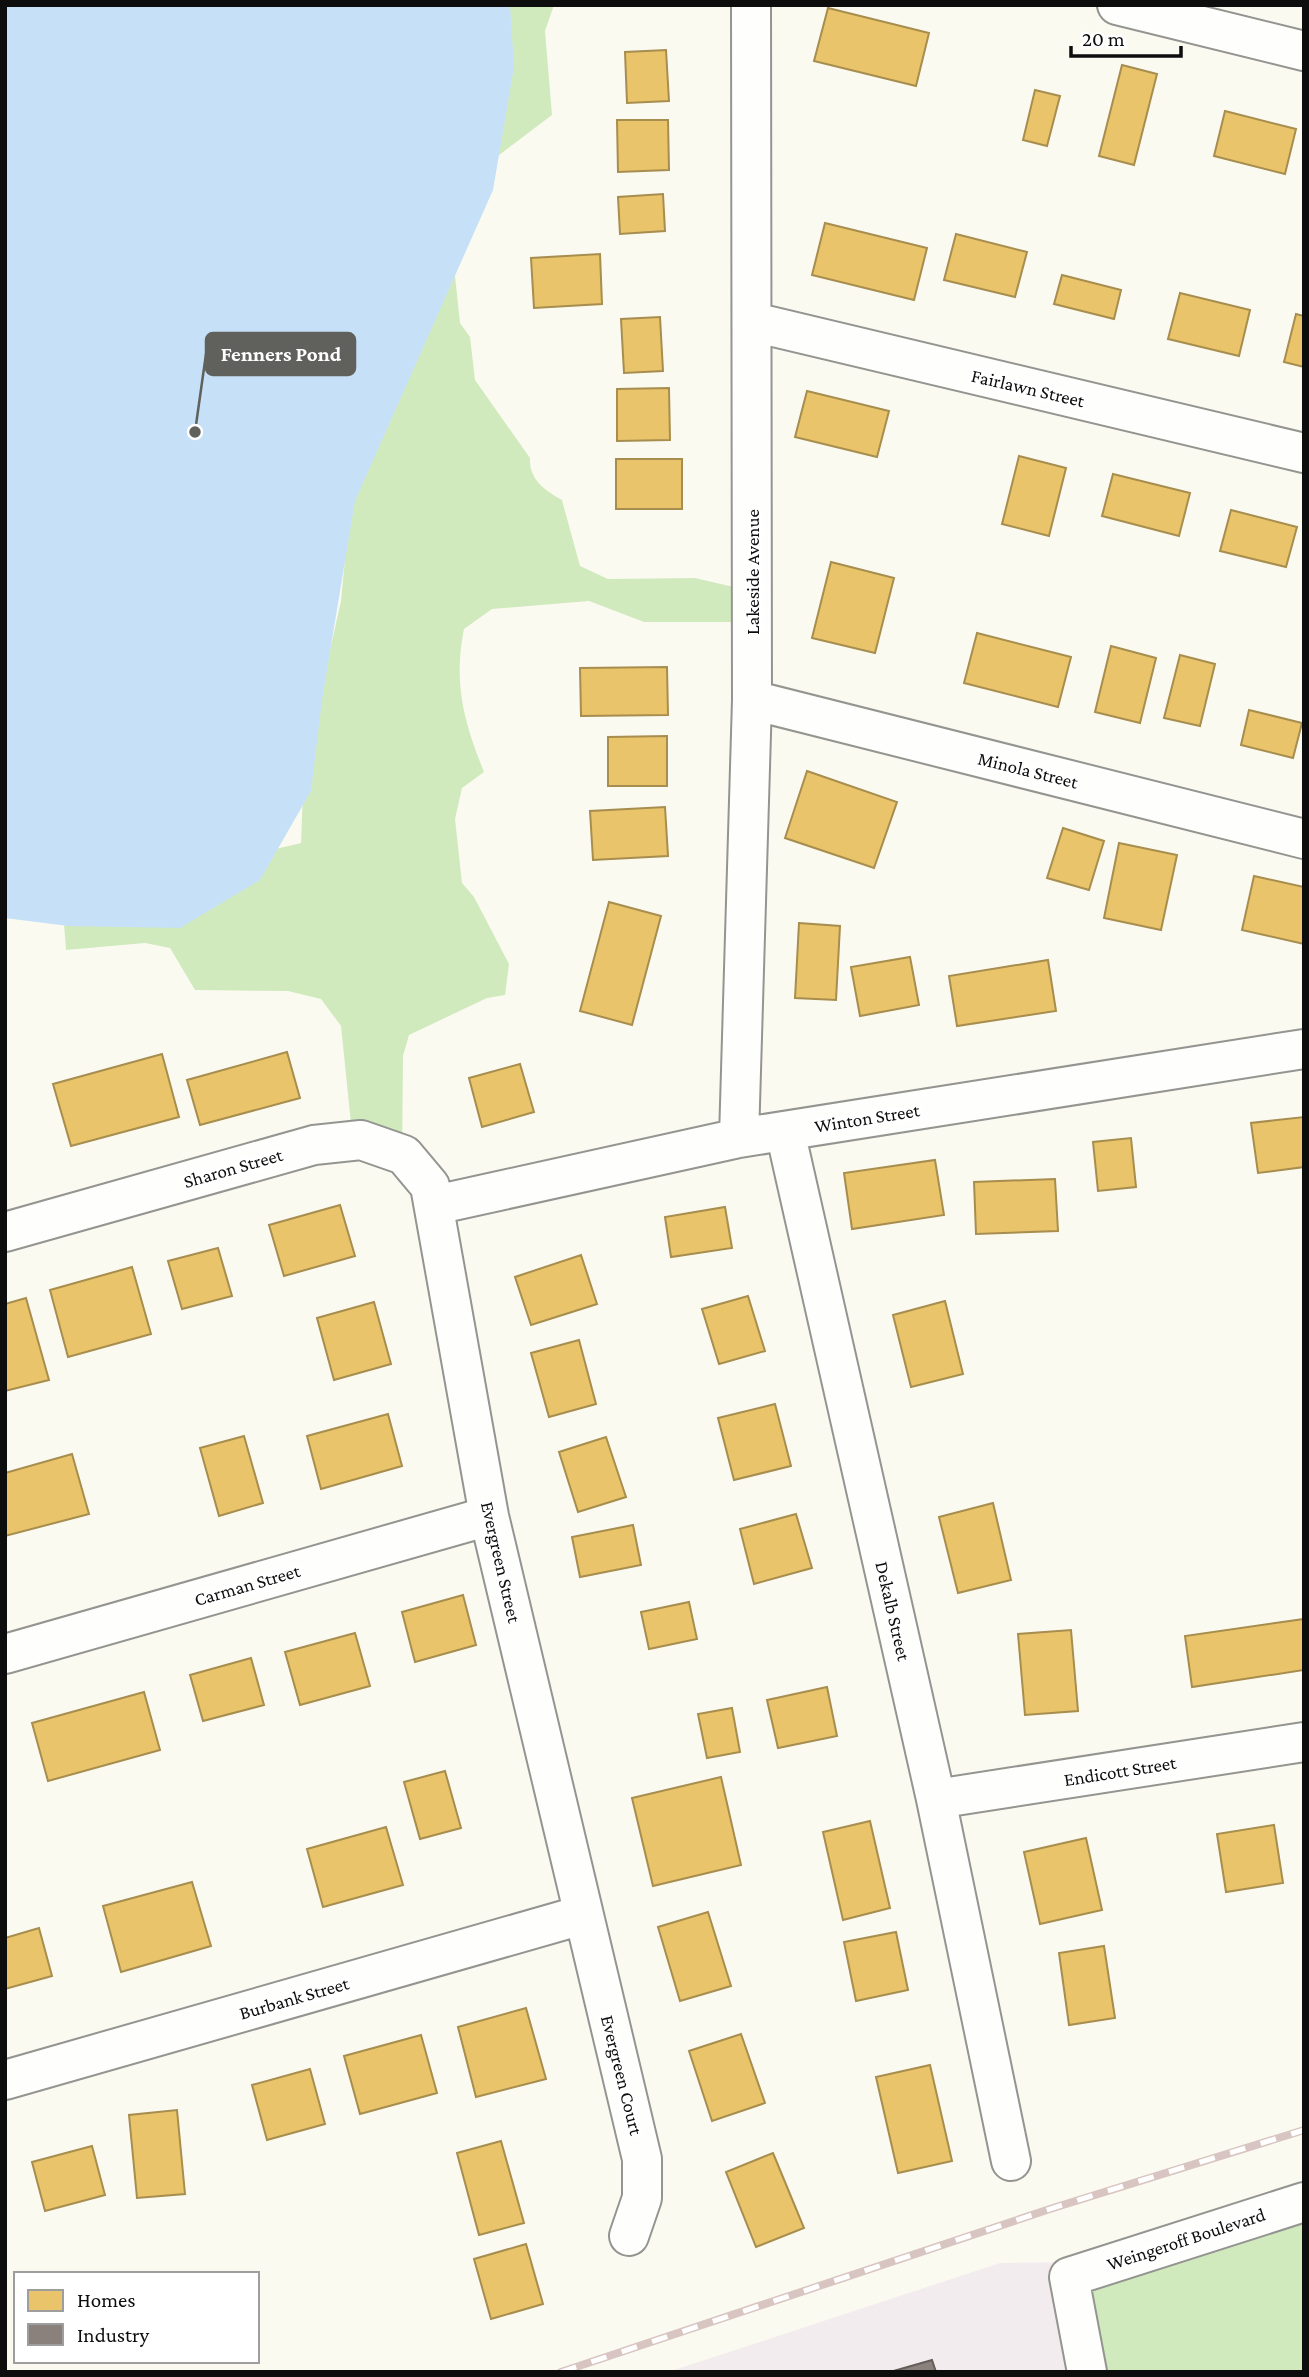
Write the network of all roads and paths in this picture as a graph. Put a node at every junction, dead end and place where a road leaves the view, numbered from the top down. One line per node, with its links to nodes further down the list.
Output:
1 (751, 5): 4 (street, Lakeside Avenue)
2 (1117, 5): 3 (street)
3 (1304, 51)
4 (753, 322): 5 (street, Fairlawn Street); 6 (street, Lakeside Avenue)
5 (1304, 453)
6 (752, 700): 7 (street, Minola Street); 10 (street, Lakeside Avenue)
7 (1304, 839)
8 (1304, 1049): 9 (street, Winton Street)
9 (785, 1131): 10 (street, Winton Street); 16 (street, Dekalb Street)
10 (739, 1138): 11 (street, Winton Street)
11 (435, 1205): 12 (street, Sharon Street); 13 (street, Evergreen Street)
12 (5, 1232)
13 (489, 1516): 14 (street, Carman Street); 17 (street, Evergreen Street)
14 (5, 1654)
15 (1304, 1742): 16 (street, Endicott Street)
16 (936, 1800): 19 (street, Dekalb Street)
17 (582, 1915): 18 (street, Burbank Street); 21 (street, Evergreen Court)
18 (5, 2080)
19 (1011, 2161)
20 (1304, 2202): 22 (street, Weingeroff Boulevard)
21 (628, 2236)
22 (1087, 2372)

